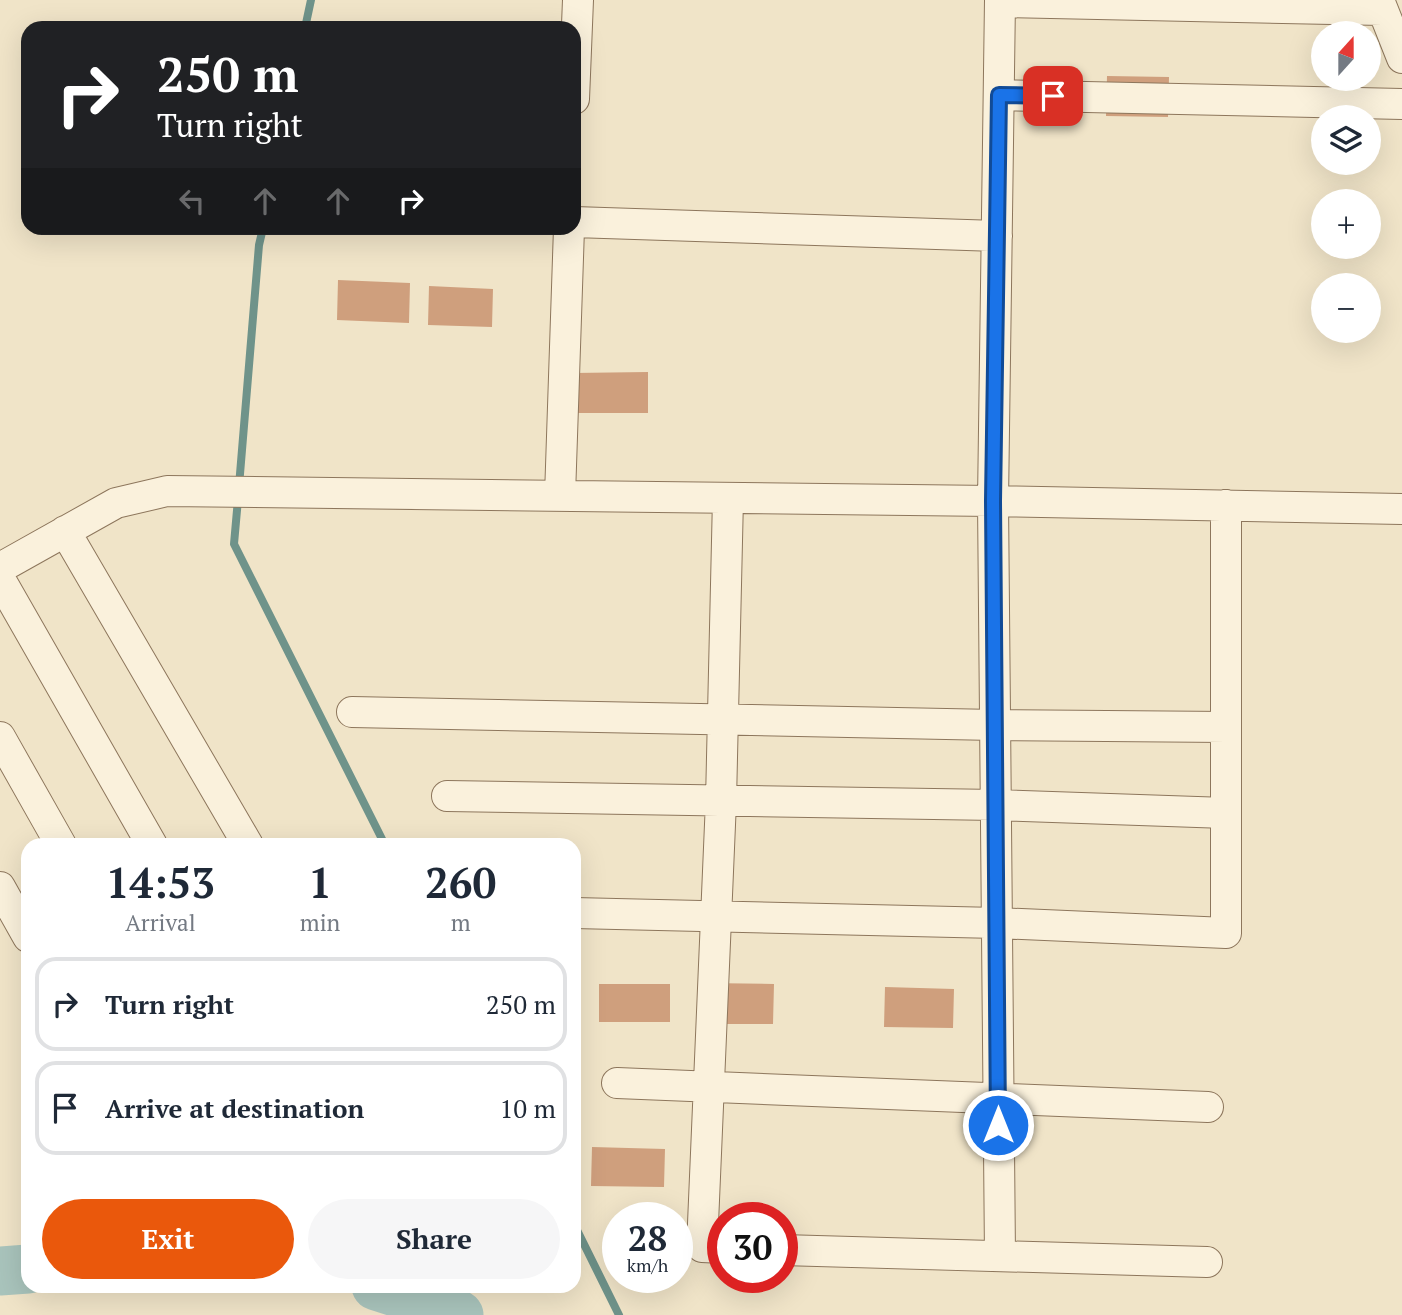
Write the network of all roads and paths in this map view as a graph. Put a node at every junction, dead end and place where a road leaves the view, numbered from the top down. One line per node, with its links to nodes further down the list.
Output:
1 (578, 0): 4 (street)
2 (1000, 1): 3 (street); 6 (street)
3 (1381, 5): 5 (street)
4 (577, 21)
5 (1402, 58)
6 (999, 95): 7 (street); 10 (street)
7 (1402, 104)
8 (581, 222): 10 (street)
9 (569, 235): 11 (street)
10 (997, 236): 13 (street)
11 (560, 496): 12 (street); 16 (street)
12 (727, 498): 13 (street); 20 (street)
13 (993, 501): 14 (street); 21 (street)
14 (1226, 505): 15 (street); 22 (street)
15 (1402, 509)
16 (65, 531): 17 (street); 30 (street)
17 (0, 568)
18 (0, 579): 29 (street)
19 (352, 712): 20 (street)
20 (722, 719): 21 (street); 25 (street)
21 (995, 725): 22 (street); 26 (street)
22 (1226, 727): 27 (street)
23 (0, 737): 28 (street)
24 (447, 796): 25 (street)
25 (721, 801): 26 (street); 33 (street)
26 (996, 805): 27 (street); 34 (street)
27 (1226, 813): 34 (street)
28 (57, 838)
29 (148, 838)
30 (244, 838)
31 (0, 887): 35 (street)
32 (581, 913): 33 (street)
33 (716, 917): 34 (street); 37 (street)
34 (997, 923): 38 (street)
35 (21, 924)
36 (617, 1083): 37 (street)
37 (709, 1087): 38 (street); 40 (street)
38 (998, 1098): 39 (street); 42 (street)
39 (1208, 1107)
40 (707, 1247)
41 (798, 1250): 42 (street)
42 (1000, 1256): 43 (street)
43 (1207, 1262)

